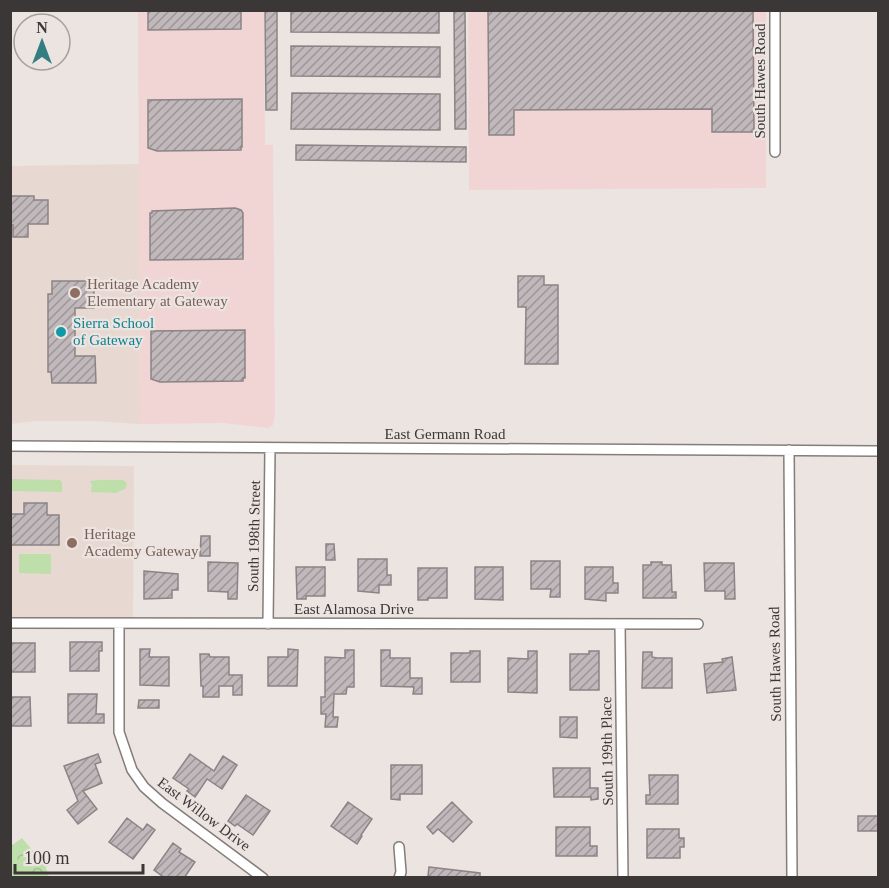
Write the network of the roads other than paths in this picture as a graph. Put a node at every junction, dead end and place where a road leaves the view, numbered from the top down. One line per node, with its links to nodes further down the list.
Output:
1 (775, 10): 2 (street, South Hawes Road)
2 (775, 152)
3 (10, 446): 4 (street, East Germann Road)
4 (270, 448): 5 (street, East Germann Road); 9 (street, South 198th Street)
5 (789, 450): 6 (street, East Germann Road); 16 (street, South Hawes Road)
6 (879, 451)
7 (10, 623): 8 (street, East Alamosa Drive)
8 (119, 624): 9 (street, East Alamosa Drive); 13 (street, East Willow Drive)
9 (268, 624): 10 (street, East Alamosa Drive)
10 (620, 624): 11 (street, East Alamosa Drive); 15 (street, South 199th Place)
11 (698, 624)
12 (399, 847): 14 (street)
13 (263, 878)
14 (399, 878)
15 (623, 878)
16 (792, 878)

